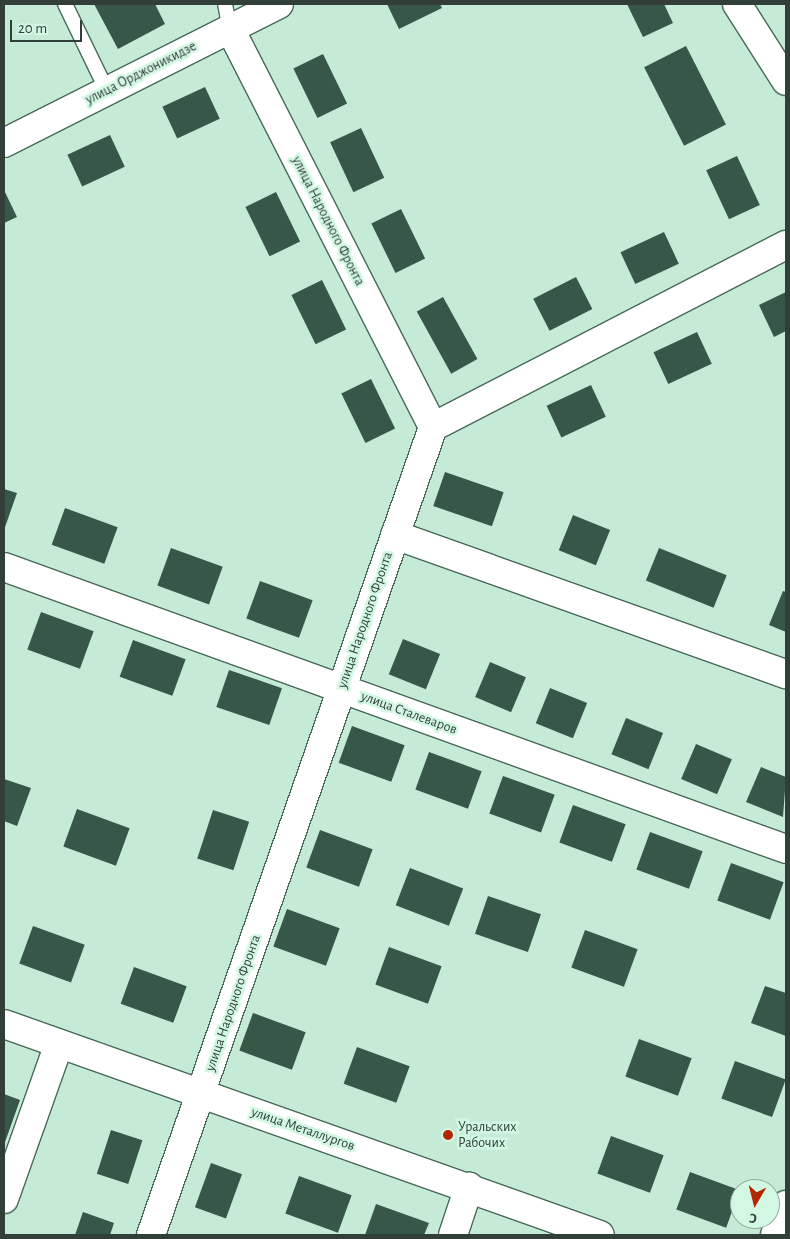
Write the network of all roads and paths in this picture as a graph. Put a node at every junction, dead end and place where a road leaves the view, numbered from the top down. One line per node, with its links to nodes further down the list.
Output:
1 (65, 4): 6 (lane)
2 (279, 4): 4 (street, улица Орджоникидзе)
3 (737, 4): 5 (street)
4 (228, 16): 6 (street, улица Орджоникидзе); 9 (street, улица Народного Фронта)
5 (786, 81)
6 (107, 91): 7 (street, улица Орджоникидзе)
7 (4, 143)
8 (786, 245): 9 (street)
9 (432, 428): 10 (street, улица Народного Фронта)
10 (395, 535): 12 (street); 13 (street, улица Народного Фронта)
11 (4, 567): 13 (street, улица Сталеваров)
12 (786, 674)
13 (341, 689): 14 (street, улица Сталеваров); 17 (street, улица Народного Фронта)
14 (786, 849)
15 (4, 1024): 16 (street, улица Металлургов)
16 (59, 1044): 17 (street, улица Металлургов); 19 (street)
17 (202, 1093): 18 (street, улица Металлургов); 21 (street, улица Народного Фронта)
18 (469, 1187): 22 (street); 23 (street, улица Металлургов)
19 (4, 1199)
20 (786, 1205): 24 (street)
21 (151, 1235)
22 (453, 1235)
23 (600, 1235)
24 (775, 1235)

